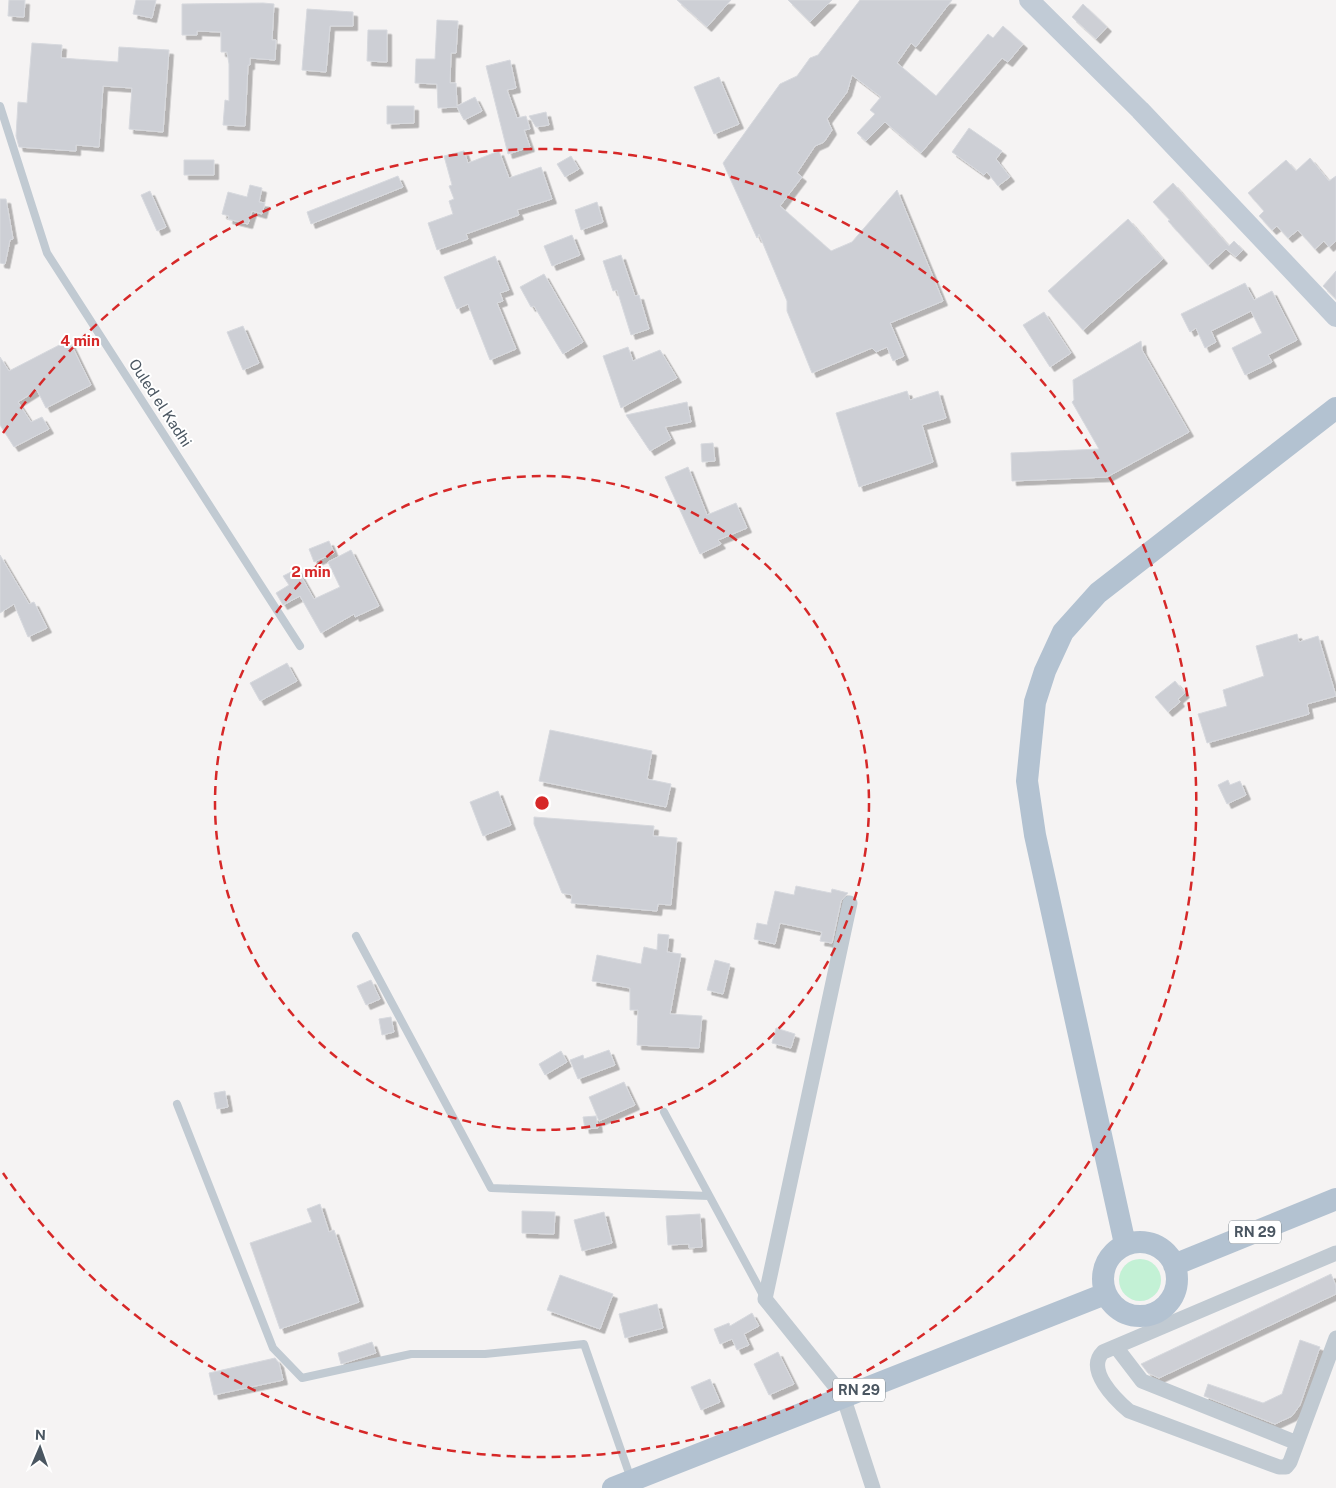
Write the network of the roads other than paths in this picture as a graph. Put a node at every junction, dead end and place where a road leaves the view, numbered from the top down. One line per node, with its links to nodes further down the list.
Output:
1 (1029, 0): 3 (main road)
2 (0, 106): 5 (lane, Ouled el Kadhi)
3 (1336, 317)
4 (1336, 408): 12 (main road)
5 (300, 646)
6 (850, 903): 16 (street)
7 (356, 936): 10 (lane)
8 (177, 1104): 21 (lane)
9 (664, 1112): 10 (lane)
10 (709, 1196): 16 (lane)
11 (1336, 1199): 14 (main road, RN 29)
12 (1125, 1244): 14 (main road); 15 (main road)
13 (1336, 1253): 17 (street)
14 (1174, 1265): 15 (main road)
15 (1105, 1294): 19 (main road, RN 29)
16 (765, 1299): 19 (street)
17 (1116, 1347): 20 (street); 20 (street)
18 (1335, 1347): 20 (street)
19 (843, 1396): 21 (main road, RN 29); 22 (street)
20 (1297, 1443)
21 (622, 1484)
22 (873, 1488)

